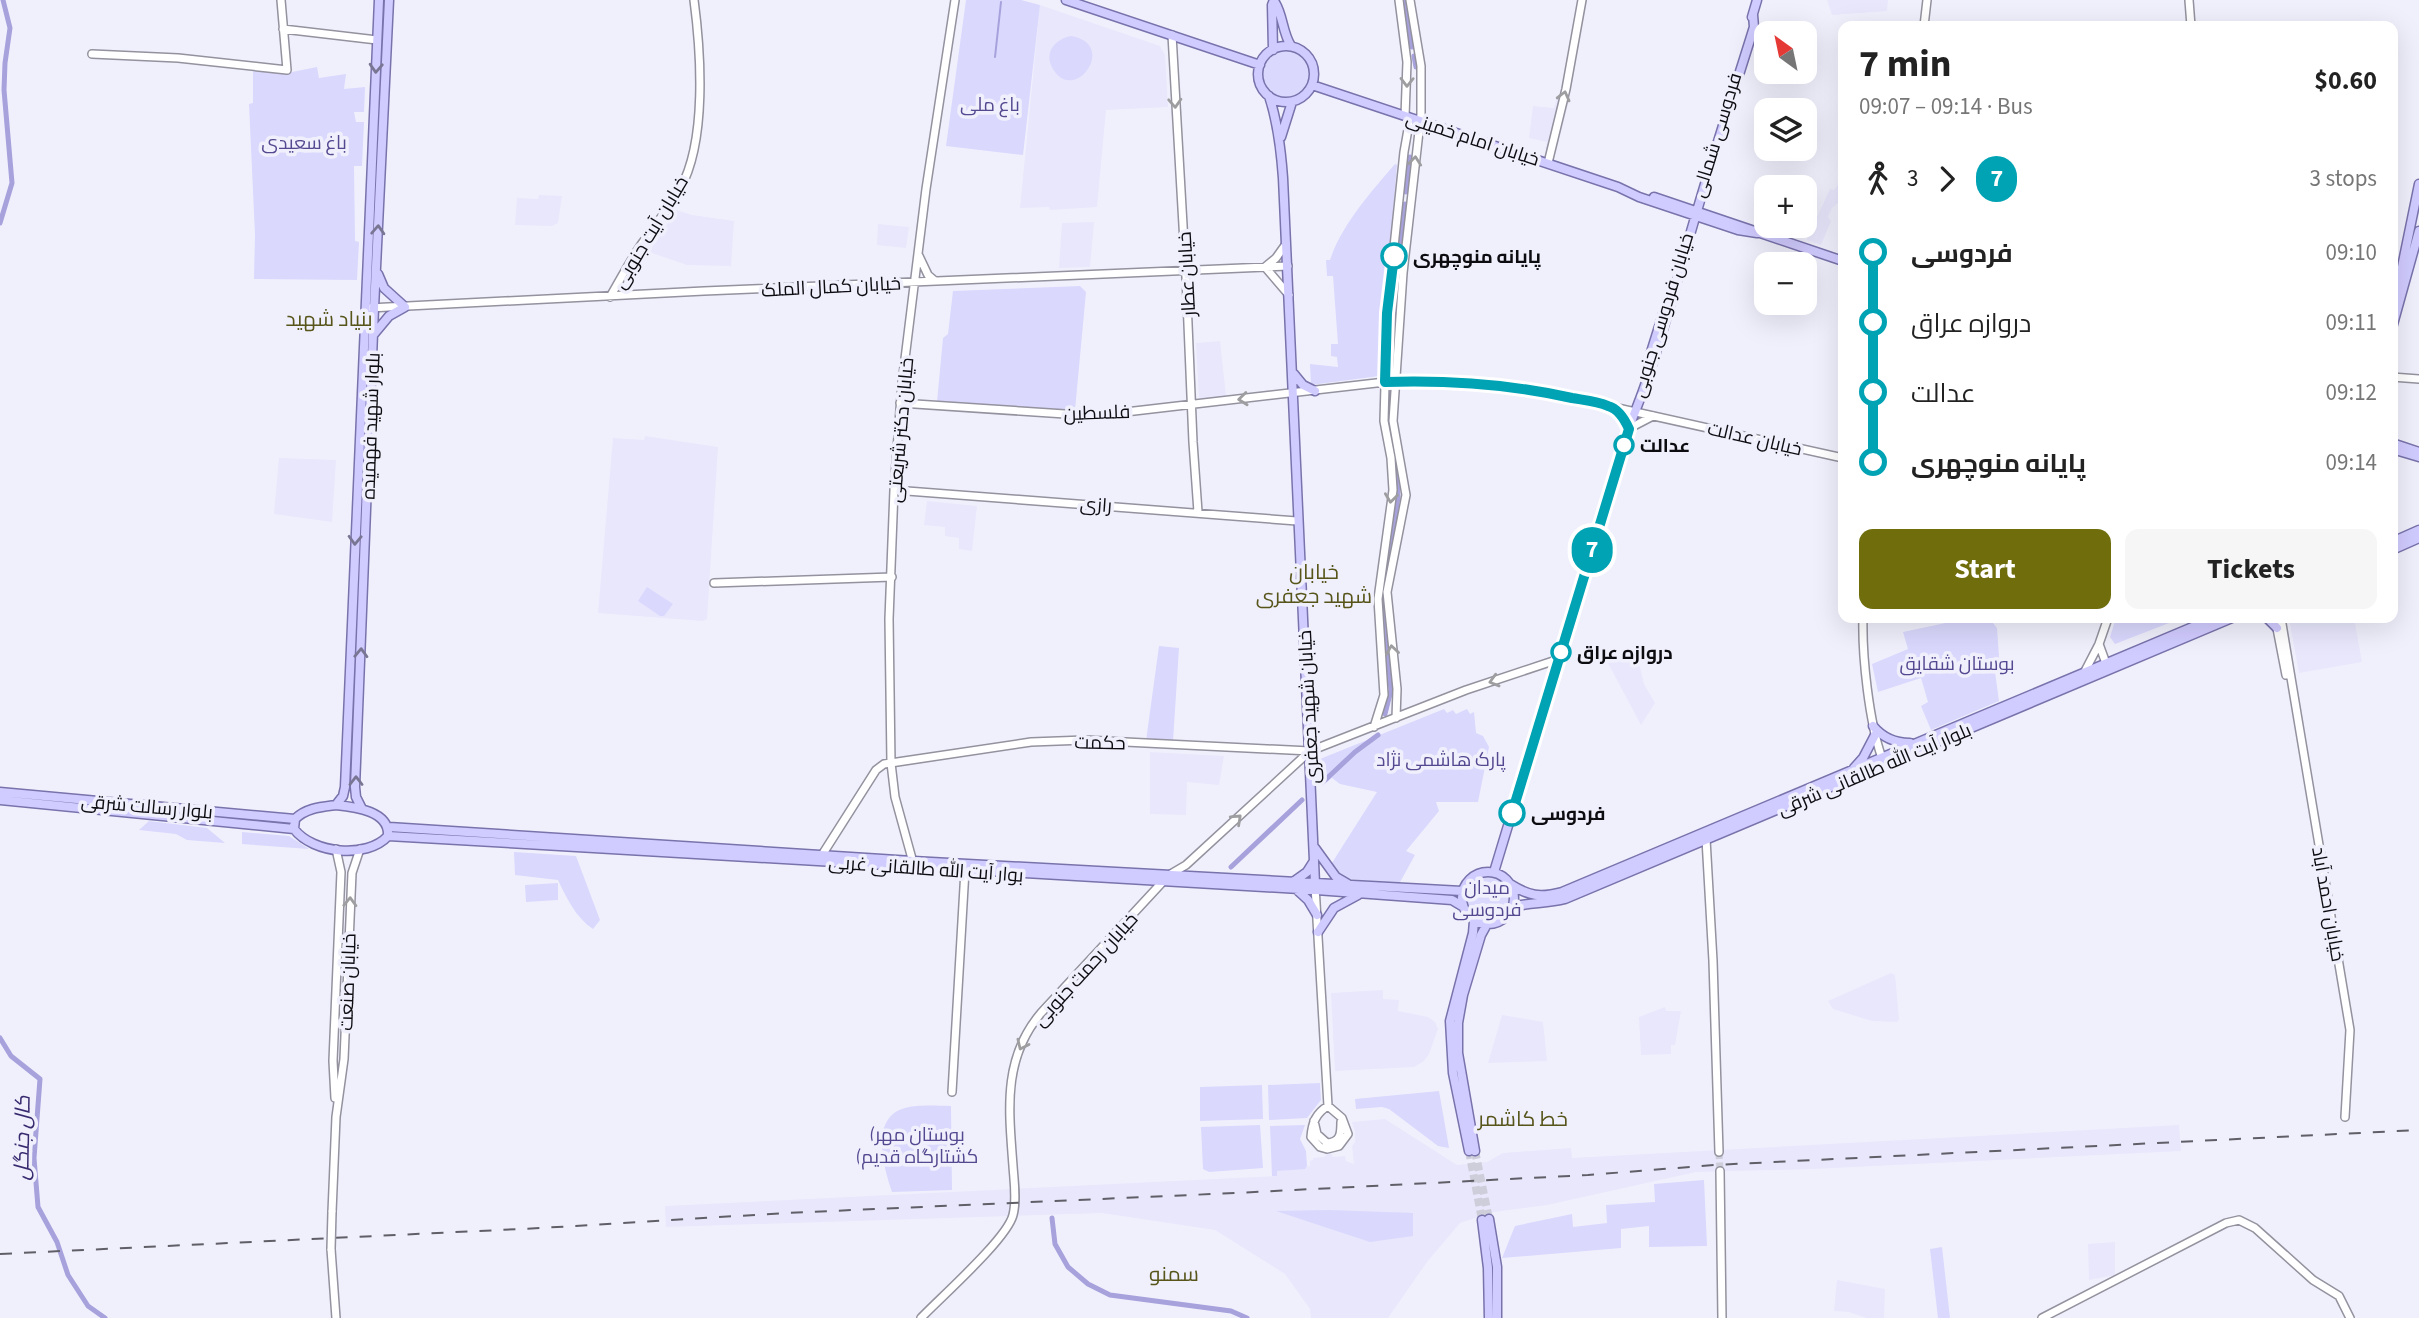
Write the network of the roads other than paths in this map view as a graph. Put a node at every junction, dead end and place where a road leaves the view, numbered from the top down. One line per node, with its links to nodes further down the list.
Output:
1 (281, 0): 16 (street)
2 (379, 0): 18 (main road, بلوار شهید فهمیده)
3 (389, 0): 31 (main road, بلوار شهید فهمیده)
4 (694, 0): 52 (street, خیابان آیت جنوبی)
5 (1066, 0): 17 (main road)
6 (1274, 0): 19 (main road); 20 (main road)
7 (1399, 0): 22 (street)
8 (1410, 0): 21 (street)
9 (1758, 0): 37 (main road, فردوسی شمالی)
10 (1927, 0): 14 (street)
11 (2189, 0): 15 (street)
12 (955, 1): 40 (street, خیابان دکتر شریعتی)
13 (1582, 1): 33 (street, one-way to 13)
14 (1925, 21)
15 (2191, 21)
16 (283, 29): 18 (street); 23 (street)
17 (1172, 35): 24 (main road); 46 (street, خیابان عطار, one-way to 46)
18 (377, 40): 30 (main road, بلوار شهید فهمیده, one-way to 30)
19 (1291, 46): 20 (main road); 25 (main road)
20 (1273, 50): 24 (main road)
21 (1418, 51): 22 (street); 29 (street)
22 (1406, 53): 28 (street, one-way to 28)
23 (92, 54)
24 (1260, 65): 26 (main road)
25 (1312, 85): 27 (main road); 28 (main road, خیابان امام خمینی)
26 (1269, 96): 27 (main road); 32 (main road, خیابان شهید جعفری)
27 (1292, 102): 32 (main road, خیابان شهید جعفری)
28 (1408, 117): 29 (main road, خیابان امام خمینی); 35 (street)
29 (1420, 121): 33 (main road, خیابان امام خمینی); 36 (street, one-way to 29)
30 (372, 133): 31 (main road); 49 (main road, بلوار شهید فهمیده)
31 (383, 134): 45 (main road, بلوار شهید فهمیده, one-way to 31)
32 (1280, 140): 39 (main road, خیابان شهید جعفری)
33 (1548, 163): 37 (main road, خیابان امام خمینی)
34 (2419, 184): 44 (main road)
35 (1400, 199): 36 (street); 61 (street)
36 (1410, 201): 62 (street)
37 (1694, 213): 41 (main road, خیابان امام خمینی); 68 (main road, خیابان فردوسی جنوبی)
38 (2419, 231): 44 (main road)
39 (1287, 243): 42 (main road, خیابان شهید جعفری); 43 (street)
40 (919, 255): 47 (street); 48 (street, خیابان دکتر شریعتی)
41 (1838, 259)
42 (1288, 266): 43 (street, خیابان کمال الملک); 51 (main road, خیابان شهید جعفری)
43 (1265, 267): 46 (street, خیابان کمال الملک); 51 (street)
44 (2406, 268): 50 (main road); 53 (main road)
45 (376, 270): 54 (main road); 55 (main road, بلوار شهید فهمیده)
46 (1186, 271): 47 (street, خیابان کمال الملک); 66 (street, خیابان عطار)
47 (936, 281): 48 (street, خیابان کمال الملک)
48 (916, 282): 52 (street, خیابان کمال الملک); 65 (street, خیابان دکتر شریعتی)
49 (365, 284): 55 (main road, بلوار شهید فهمیده); 56 (main road)
50 (2398, 285)
51 (1289, 295): 58 (main road, خیابان شهید جعفری)
52 (610, 297): 54 (street, خیابان کمال الملک)
53 (2398, 302)
54 (404, 307): 55 (street, خیابان کمال الملک); 57 (main road)
55 (369, 308): 56 (main road, بلوار شهید فهمیده); 57 (main road, بلوار شهید فهمیده)
56 (364, 322): 105 (main road, بلوار شهید فهمیده, one-way to 105)
57 (374, 334): 105 (main road, بلوار شهید فهمیده, one-way to 57)
58 (1293, 373): 63 (main road); 64 (main road, خیابان شهید جعفری)
59 (2398, 377): 60 (street)
60 (2419, 379)
61 (1385, 382): 62 (street, خیابان عدالت); 63 (street, خیابان عدالت); 76 (street)
62 (1396, 382): 67 (street, خیابان عدالت); 77 (street)
63 (1315, 391): 64 (street, خیابان عدالت)
64 (1294, 394): 66 (street, فلسطین, one-way to 66); 80 (main road, خیابان شهید جعفری)
65 (900, 403): 66 (street, فلسطین); 78 (street, خیابان دکتر شریعتی)
66 (1192, 405): 79 (street, خیابان عطار)
67 (1609, 406): 68 (street, خیابان عدالت); 70 (street)
68 (1635, 413): 69 (street, خیابان عدالت); 70 (main road, خیابان فردوسی جنوبی)
69 (1656, 416): 70 (street); 74 (street, خیابان عدالت)
70 (1629, 429): 96 (main road, خیابان فردوسی جنوبی)
71 (2398, 445): 73 (main road)
72 (2398, 451): 75 (main road)
73 (2419, 452)
74 (1838, 457)
75 (2419, 457)
76 (1391, 458): 77 (street); 101 (street, one-way to 101)
77 (1401, 459): 100 (street, one-way to 77)
78 (894, 490): 79 (street, رازی); 85 (street, خیابان دکتر شریعتی)
79 (1198, 512): 80 (street, رازی)
80 (1297, 521): 104 (main road, خیابان شهید جعفری)
81 (2419, 530): 83 (main road)
82 (2419, 538): 84 (main road)
83 (2398, 539)
84 (2398, 547)
85 (891, 577): 86 (street); 107 (street, خیابان دکتر شریعتی)
86 (714, 583)
87 (1863, 623): 102 (street)
88 (2106, 623): 95 (street)
89 (2203, 623): 97 (main road, بلوار آیت الله طالقانی شرقی)
90 (2219, 623): 97 (main road, بلوار آیت الله طالقانی شرقی)
91 (2272, 623): 94 (main road)
92 (2276, 623): 94 (street, خیابان احمد آباد)
93 (2282, 623): 99 (street, خیابان احمد آباد)
94 (2277, 628): 99 (street, خیابان احمد آباد)
95 (2099, 644): 97 (street); 98 (street)
96 (1559, 659): 100 (street, one-way to 100); 127 (main road, خیابان فردوسی جنوبی)
97 (2107, 666): 98 (main road, بلوار آیت الله طالقانی شرقی); 106 (main road, بلوار آیت الله طالقانی شرقی)
98 (2085, 671): 103 (main road, بلوار آیت الله طالقانی شرقی)
99 (2292, 692): 148 (street, خیابان احمد آباد)
100 (1396, 718): 101 (street)
101 (1374, 727): 104 (street)
102 (1874, 730): 103 (main road); 106 (street); 108 (main road)
103 (1915, 743): 106 (main road, بلوار آیت الله طالقانی شرقی)
104 (1310, 751): 107 (street, حکمت); 118 (main road, خیابان شهید جعفری); 124 (street, one-way to 104)
105 (351, 756): 111 (main road, بلوار شهید فهمیده); 112 (main road, بلوار شهید فهمیده, one-way to 105)
106 (1883, 761): 108 (main road, بلوار آیت الله طالقانی شرقی); 116 (main road, بلوار آیت الله طالقانی شرقی)
107 (891, 763): 121 (street); 123 (street, خیابان دکتر شریعتی)
108 (1852, 770): 131 (main road, بلوار آیت الله طالقانی شرقی)
109 (0, 792): 113 (main road, بلوار رسالت شرقی)
110 (0, 800): 113 (main road, بلوار رسالت شرقی)
111 (336, 806): 112 (main road); 114 (main road)
112 (362, 809): 115 (main road)
113 (243, 819): 114 (main road, بلوار رسالت شرقی)
114 (294, 824): 119 (main road)
115 (389, 831): 117 (main road, بوار آیت الله طالقانی غربی); 120 (main road)
116 (1706, 839): 138 (main road, بلوار آیت الله طالقانی شرقی); 149 (street)
117 (639, 846): 121 (main road, بوار آیت الله طالقانی غربی); 123 (main road, بوار آیت الله طالقانی غربی)
118 (1313, 846): 122 (main road, خیابان شهید جعفری); 133 (main road)
119 (336, 849): 120 (main road); 143 (street, خیابان صنعت)
120 (360, 849): 144 (street, خیابان صنعت, one-way to 120)
121 (822, 855): 123 (main road, بوار آیت الله طالقانی غربی)
122 (1314, 861): 132 (main road); 134 (main road, خیابان شهید جعفری)
123 (914, 864): 125 (main road, بوار آیت الله طالقانی غربی); 126 (main road, بوار آیت الله طالقانی غربی)
124 (1186, 865): 128 (street); 129 (street)
125 (964, 870): 126 (main road, بوار آیت الله طالقانی غربی); 145 (street)
126 (1038, 871): 128 (main road, بوار آیت الله طالقانی غربی); 130 (main road, بوار آیت الله طالقانی غربی)
127 (1494, 872): 131 (main road); 135 (main road)
128 (1169, 875): 129 (main road, بوار آیت الله طالقانی غربی); 130 (street, خیابان رحمت جنوبی)
129 (1194, 877): 132 (main road, بوار آیت الله طالقانی غربی)
130 (1163, 883): 132 (main road, بوار آیت الله طالقانی غربی); 152 (street, خیابان رحمت جنوبی, one-way to 152)
131 (1510, 884): 138 (main road)
132 (1294, 886): 134 (main road, بوار آیت الله طالقانی غربی); 139 (main road)
133 (1351, 886): 134 (main road, بوار آیت الله طالقانی غربی); 135 (main road, بوار آیت الله طالقانی غربی)
134 (1315, 887): 136 (main road, بوار آیت الله طالقانی غربی); 139 (street, خیابان شهید جعفری)
135 (1462, 891): 137 (main road)
136 (1362, 894): 137 (main road, بوار آیت الله طالقانی غربی); 142 (main road)
137 (1462, 906): 140 (main road)
138 (1513, 907): 141 (main road)
139 (1317, 915): 142 (street, خیابان شهید جعفری)
140 (1474, 921): 141 (main road); 141 (main road)
141 (1487, 924)
142 (1318, 932): 146 (street, خیابان شهید جعفری)
143 (337, 959): 144 (street); 147 (street, خیابان صنعت)
144 (348, 959): 147 (street, خیابان صنعت)
145 (953, 1092)
146 (1328, 1106): 146 (street)
147 (336, 1117): 151 (street, خیابان صنعت, bridge)
148 (2345, 1117)
149 (1719, 1152)
150 (1720, 1171): 155 (street)
151 (336, 1318)
152 (921, 1318)
153 (1489, 1318): 154 (main road)
154 (1497, 1318)
155 (1722, 1318)
156 (2042, 1318): 157 (street)
157 (2350, 1318)

